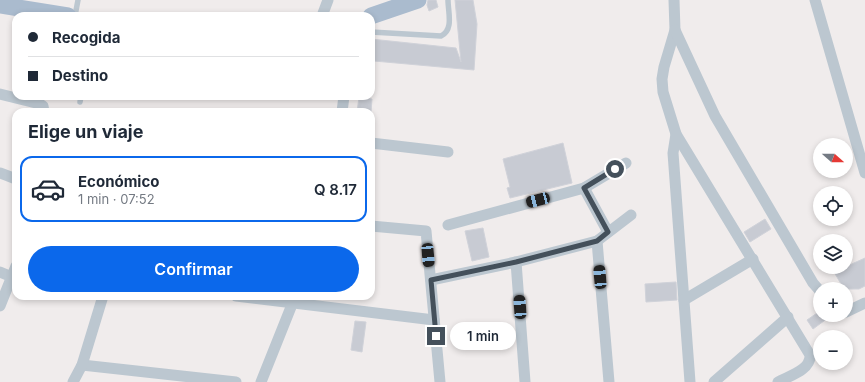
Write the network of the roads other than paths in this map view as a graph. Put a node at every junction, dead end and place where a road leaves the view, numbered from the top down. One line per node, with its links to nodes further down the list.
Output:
1 (78, 0): 9 (lane)
2 (328, 0): 10 (street)
3 (418, 0): 11 (main road)
4 (448, 0): 13 (lane)
5 (674, 0): 12 (street)
6 (815, 0): 23 (street)
7 (0, 5): 8 (main road)
8 (43, 12)
9 (76, 12)
10 (324, 12)
11 (375, 15)
12 (676, 30): 18 (street); 37 (street)
13 (375, 32)
14 (0, 94): 15 (street)
15 (12, 97)
16 (24, 100): 17 (street)
17 (43, 108)
18 (676, 134): 31 (street); 41 (street)
19 (375, 143): 20 (street)
20 (448, 152)
21 (626, 163): 25 (street)
22 (0, 173): 24 (street)
23 (865, 173)
24 (12, 178)
25 (584, 188): 27 (street); 29 (street)
26 (631, 215): 29 (street)
27 (448, 225)
28 (375, 226): 36 (street)
29 (608, 232): 30 (street)
30 (597, 241): 32 (street); 53 (street)
31 (753, 260): 41 (street); 45 (street)
32 (516, 262): 36 (street); 52 (street)
33 (12, 271): 34 (street)
34 (0, 272)
35 (12, 276): 43 (street)
36 (431, 280): 46 (street)
37 (813, 282)
38 (103, 300): 47 (street)
39 (294, 300): 50 (street)
40 (301, 300): 46 (street)
41 (684, 300): 54 (street)
42 (865, 303): 44 (street)
43 (0, 306)
44 (853, 309)
45 (788, 317): 55 (street); 56 (street)
46 (434, 320): 51 (street)
47 (82, 365): 48 (street); 49 (street)
48 (73, 382)
49 (236, 382)
50 (261, 382)
51 (440, 382)
52 (525, 382)
53 (609, 382)
54 (690, 382)
55 (714, 382)
56 (778, 382)

